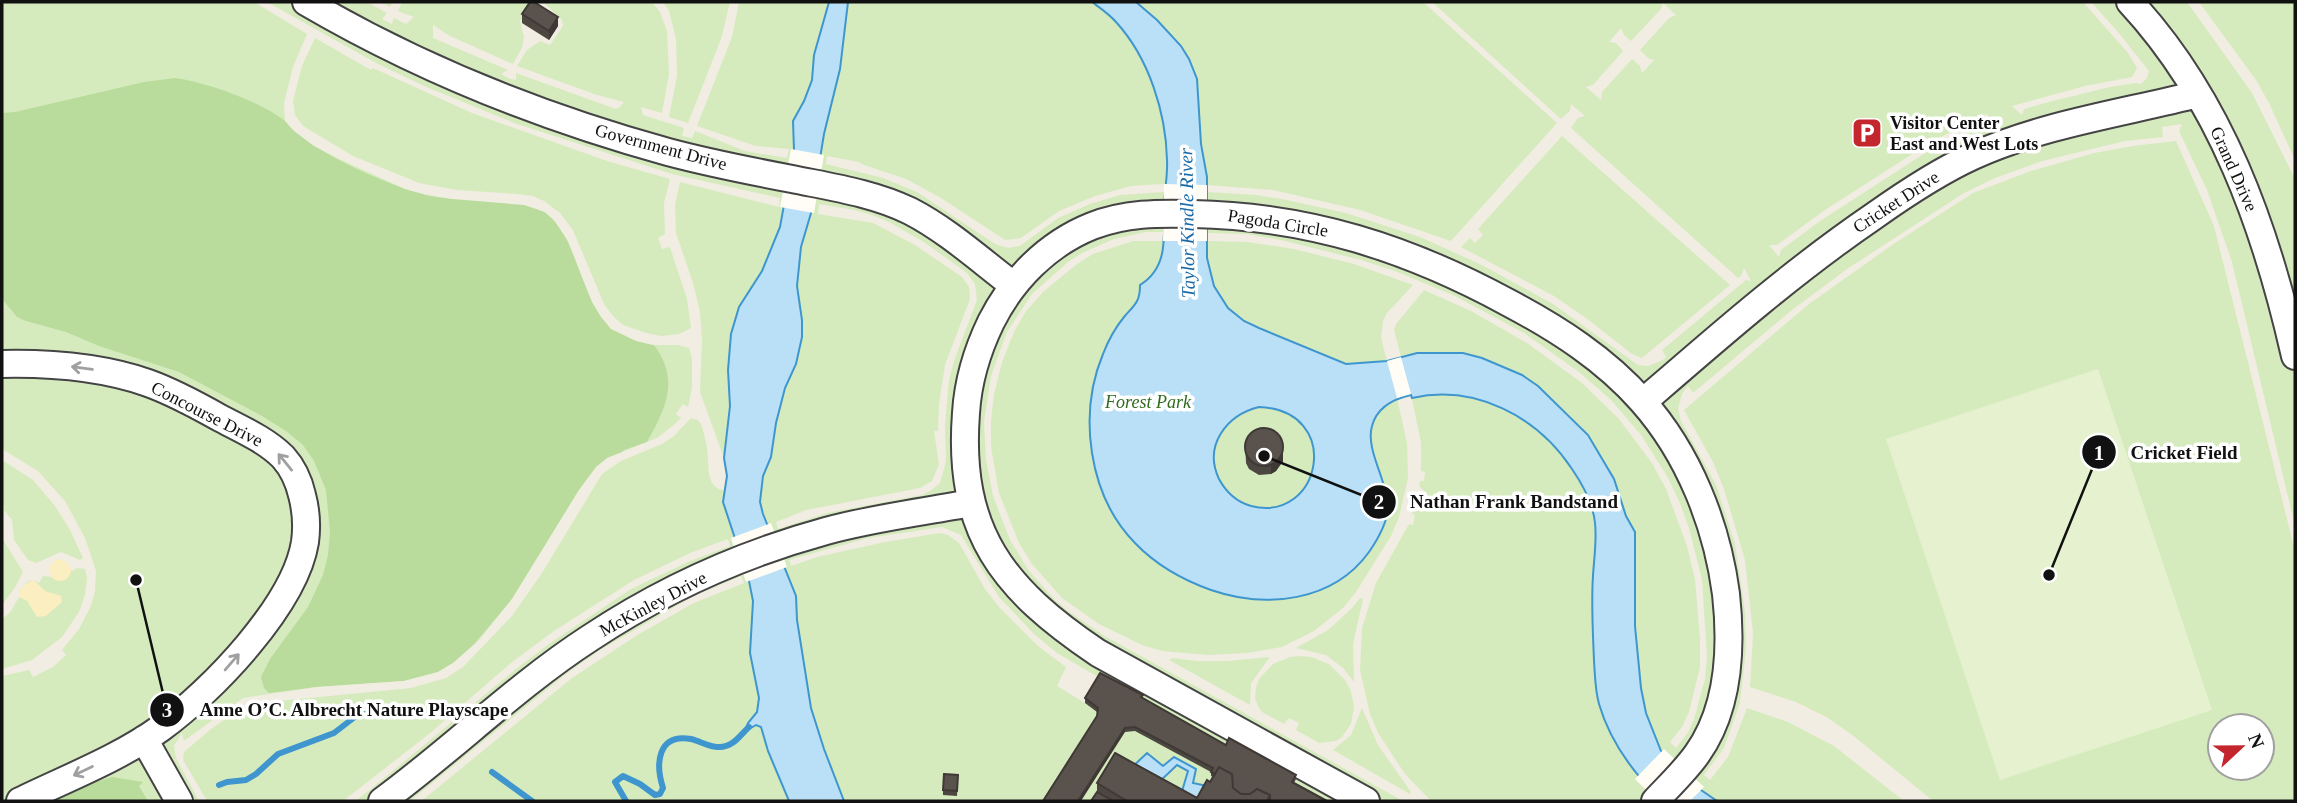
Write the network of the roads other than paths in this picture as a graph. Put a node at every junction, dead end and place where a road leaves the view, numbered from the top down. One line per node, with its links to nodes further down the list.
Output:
1 (306, 2): 4 (street, Government Drive)
2 (2130, 2): 3 (street, Grand Drive)
3 (2198, 94): 5 (street, Grand Drive); 7 (street, Cricket Drive)
4 (1013, 285): 7 (street, Pagoda Circle); 8 (street, Pagoda Circle)
5 (2294, 342)
6 (2, 364): 9 (street, Concourse Drive, one-way to 6)
7 (1643, 402): 14 (street, Pagoda Circle)
8 (971, 503): 12 (street, McKinley Drive); 13 (street, Pagoda Circle)
9 (144, 739): 10 (street, Concourse Drive, one-way to 10); 11 (street)
10 (20, 801)
11 (179, 801)
12 (382, 801)
13 (1366, 801)
14 (1655, 801)

